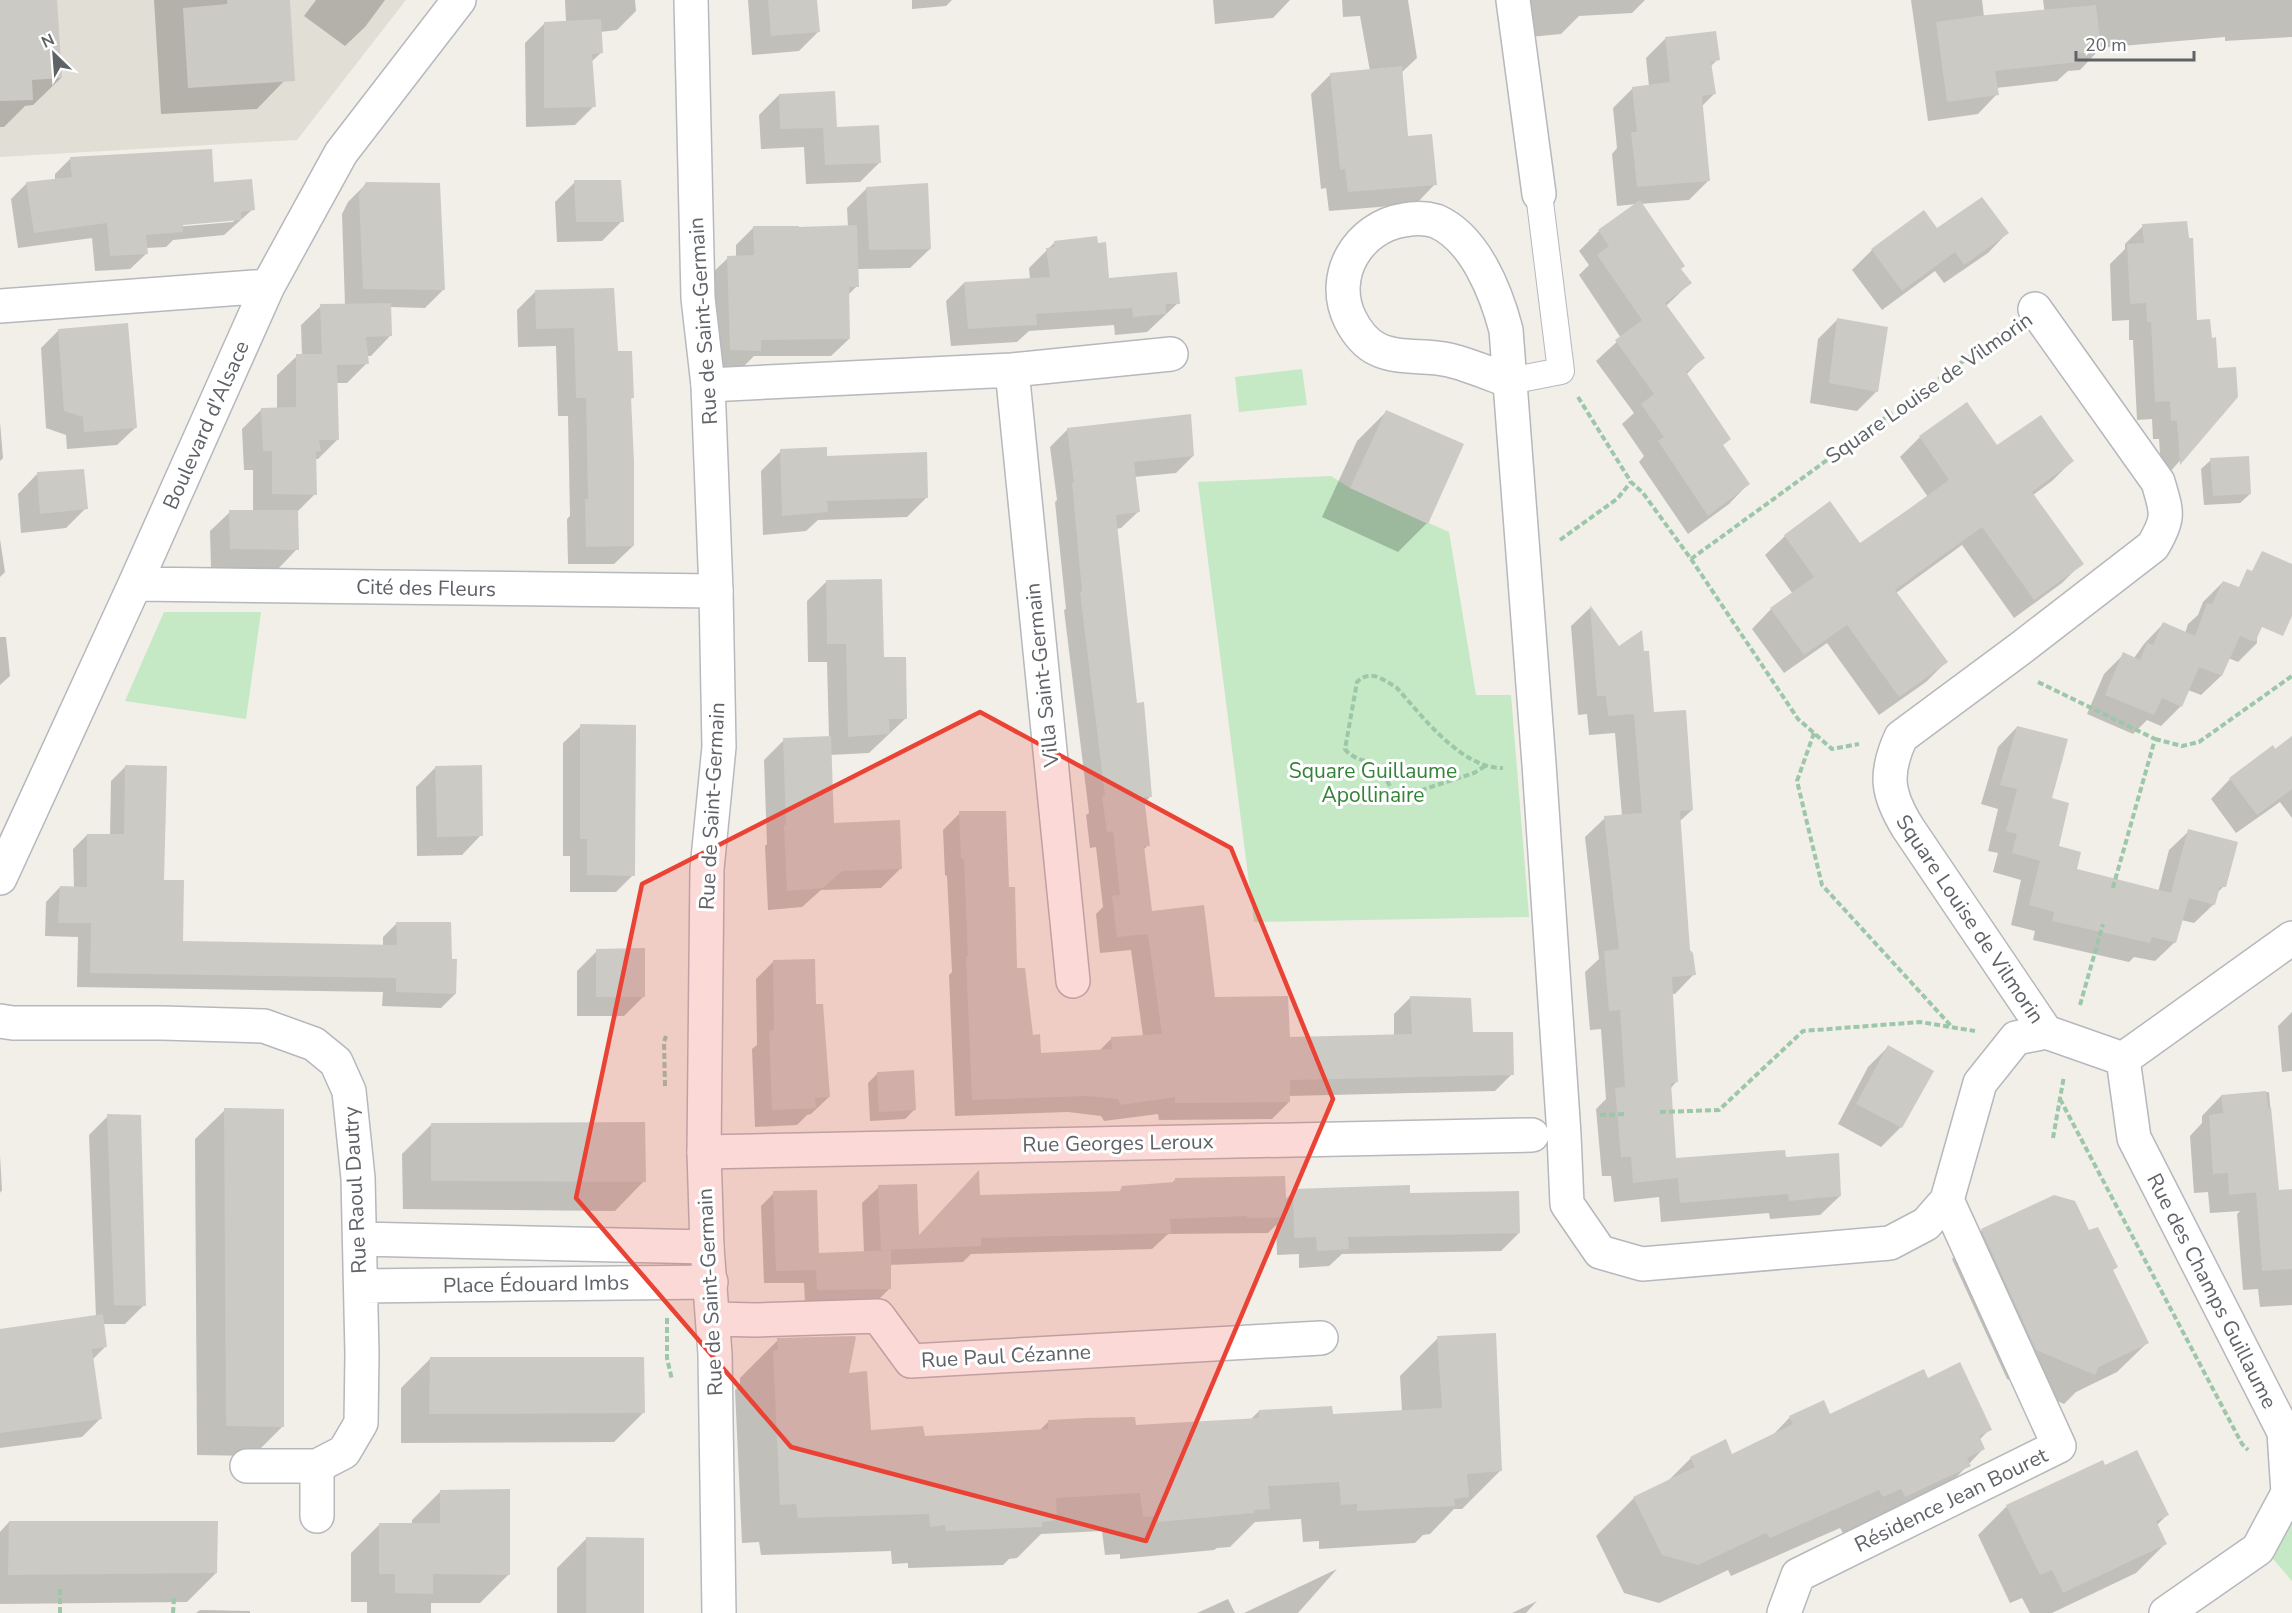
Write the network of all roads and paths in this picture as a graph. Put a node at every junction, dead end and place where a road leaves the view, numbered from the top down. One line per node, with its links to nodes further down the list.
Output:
1 (459, 0): 5 (street, Boulevard d'Alsace)
2 (691, 0): 12 (street, Rue de Saint-Germain)
3 (1513, 0): 4 (street)
4 (1539, 194): 10 (street)
5 (268, 286): 6 (street); 16 (street, Boulevard d'Alsace)
6 (0, 306)
7 (2035, 309): 14 (path, Square Louise de Vilmorin); 18 (street, Square Louise de Vilmorin)
8 (1171, 354): 9 (street)
9 (1012, 370): 12 (street); 29 (street, Villa Saint-Germain)
10 (1562, 371): 11 (street); 13 (path)
11 (1510, 381): 11 (street); 15 (street)
12 (708, 385): 17 (street, Rue de Saint-Germain)
13 (1631, 482): 14 (path); 15 (path)
14 (1691, 559): 20 (path)
15 (1525, 564): 23 (street)
16 (135, 584): 17 (street, Cité des Fleurs); 25 (street, Boulevard d'Alsace)
17 (716, 591): 38 (street, Rue de Saint-Germain)
18 (2021, 648): 21 (street, Square Louise de Vilmorin); 22 (path)
19 (2292, 676): 22 (path)
20 (1814, 733): 21 (path); 31 (path)
21 (1901, 737): 32 (street, Square Louise de Vilmorin)
22 (2155, 739): 26 (path)
23 (1539, 765): 24 (path); 39 (street)
24 (1485, 766): 24 (path)
25 (0, 878)
26 (2112, 891)
27 (2103, 924): 32 (path)
28 (2292, 939): 33 (street)
29 (1073, 981)
30 (0, 1021): 40 (street, Rue Raoul Dautry)
31 (1952, 1027): 32 (path); 35 (path)
32 (2044, 1036): 33 (street); 34 (path); 39 (street)
33 (2123, 1059): 56 (street, Rue des Champs Guillaume)
34 (2060, 1099): 37 (path); 46 (path)
35 (1660, 1112)
36 (1532, 1135): 38 (street, Rue Georges Leroux)
37 (2053, 1138)
38 (704, 1152): 41 (street, Rue de Saint-Germain)
39 (1947, 1200): 55 (street, Résidence Jean Bouret)
40 (360, 1239): 41 (street, Place Édouard Imbs); 43 (street, Rue Raoul Dautry)
41 (707, 1247): 42 (street, Rue de Saint-Germain)
42 (711, 1282): 43 (street, Place Édouard Imbs); 44 (street, Rue de Saint-Germain)
43 (361, 1286): 48 (street, Rue Raoul Dautry)
44 (713, 1318): 45 (street, Rue Paul Cézanne); 54 (street, Rue de Saint-Germain)
45 (1321, 1338)
46 (2242, 1444)
47 (247, 1466): 48 (street, Rue Raoul Dautry)
48 (317, 1466): 49 (street)
49 (317, 1516)
50 (60, 1587): 52 (path)
51 (174, 1598): 53 (path)
52 (60, 1613)
53 (173, 1613)
54 (719, 1613)
55 (1784, 1613)
56 (2166, 1613)

